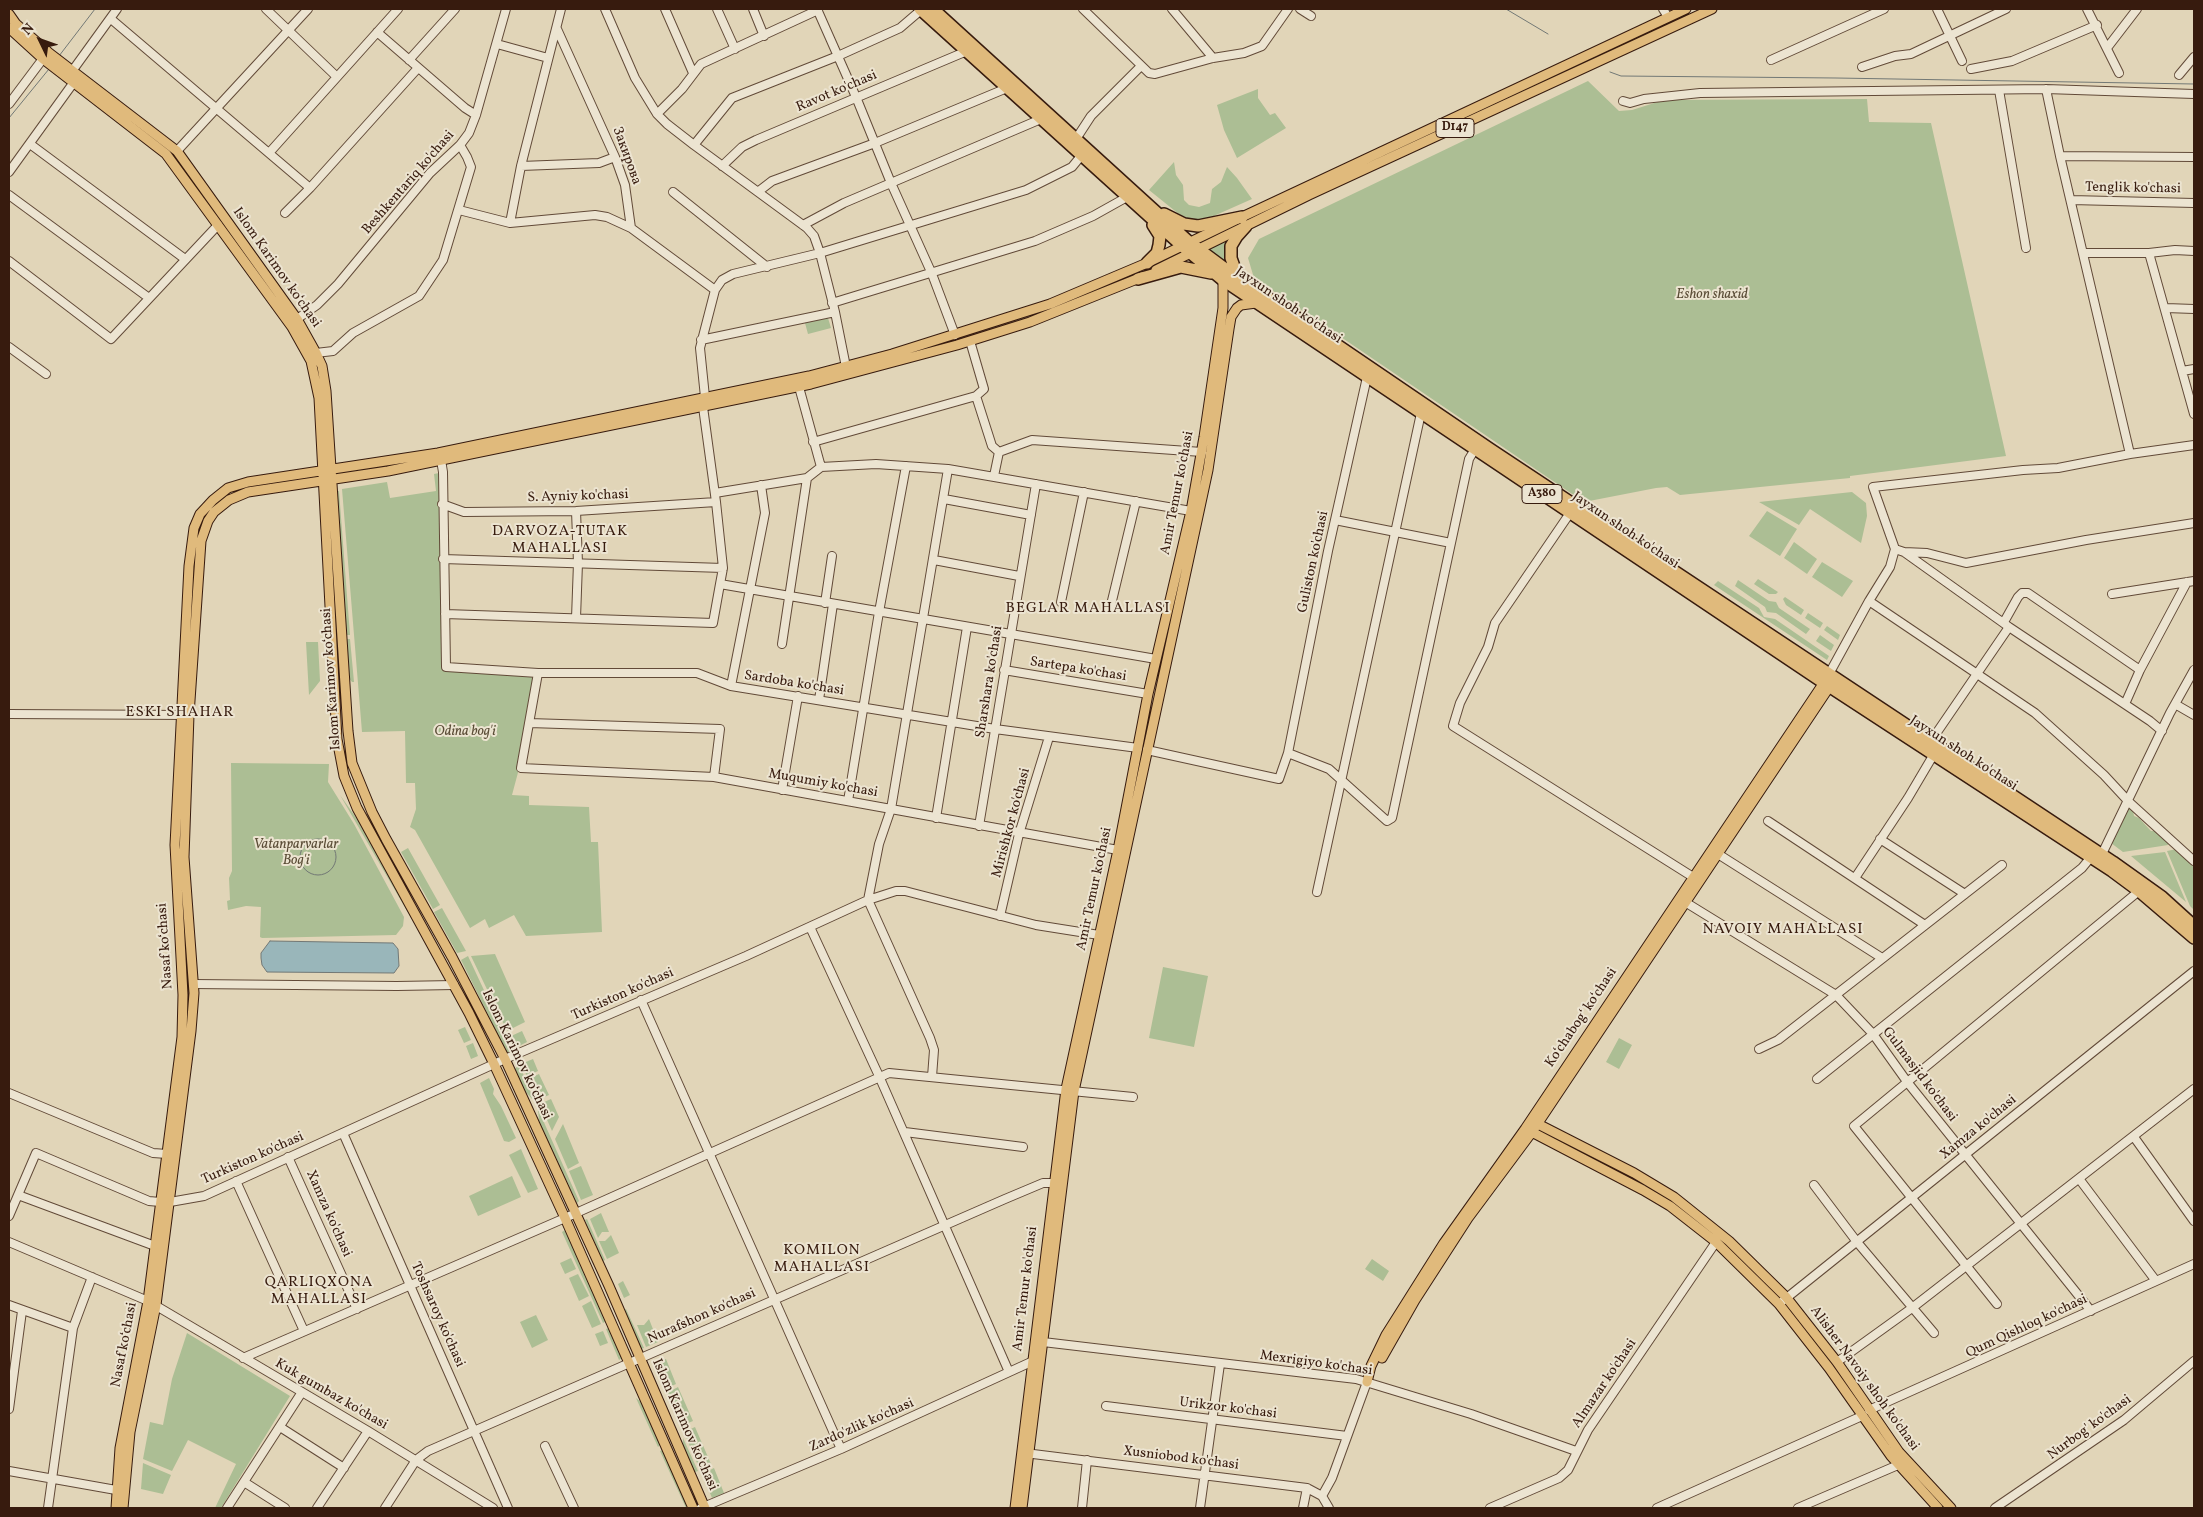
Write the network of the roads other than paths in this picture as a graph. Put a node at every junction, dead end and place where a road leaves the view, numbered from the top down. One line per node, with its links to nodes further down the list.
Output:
1 (117, 9): 28 (street)
2 (266, 9): 32 (street)
3 (308, 9): 32 (street)
4 (398, 9): 33 (street)
5 (455, 9): 45 (street)
6 (506, 9): 36 (street, Beshkentariq ko'chasi)
7 (561, 9): 31 (street)
8 (605, 9): 65 (street)
9 (665, 9): 52 (street)
10 (717, 9): 38 (street)
11 (753, 9): 34 (street)
12 (817, 9): 34 (street); 41 (street)
13 (1083, 9): 48 (street)
14 (1172, 9): 44 (street)
15 (1288, 9): 44 (street)
16 (1300, 9): 27 (street)
17 (1686, 9): 25 (main road, D147)
18 (1712, 9): 93 (main road, D147)
19 (1884, 9): 46 (street)
20 (1937, 9): 35 (street)
21 (2006, 9): 35 (street)
22 (2088, 9): 29 (street)
23 (2137, 9): 37 (street)
24 (931, 10): 39 (highway, Jayxun shoh ko'chasi / A380); 41 (street); 68 (highway, Jayxun shoh ko'chasi / A380)
25 (1666, 13): 93 (main road, D147)
26 (9, 14): 40 (main road, Islom Karimov ko‘chasi)
27 (1310, 16)
28 (112, 19): 54 (street); 64 (street)
29 (2097, 26): 37 (street); 51 (street)
30 (9, 28): 40 (main road, Islom Karimov ko‘chasi)
31 (557, 29): 43 (street); 77 (street, Закирова)
32 (288, 30): 56 (street); 64 (street)
33 (377, 32): 45 (street); 56 (street)
34 (764, 36): 38 (street)
35 (1950, 36): 47 (street); 49 (street)
36 (497, 44): 43 (street); 66 (street, Beshkentariq ko'chasi)
37 (2107, 48): 53 (street)
38 (735, 49): 52 (street)
39 (966, 50): 57 (highway, Jayxun shoh ko'chasi / A380); 61 (street, Ravot ko'chasi)
40 (45, 56): 54 (main road, Islom Karimov ko‘chasi); 63 (street)
41 (838, 56): 61 (street); 72 (street)
42 (2194, 57): 55 (street)
43 (548, 58): 79 (street)
44 (1213, 58): 48 (street)
45 (409, 60): 50 (street)
46 (1771, 60)
47 (1962, 60)
48 (1141, 66): 68 (street)
49 (1862, 67)
50 (418, 68): 66 (street); 83 (street)
51 (1971, 69)
52 (693, 73): 65 (street)
53 (2119, 73)
54 (68, 74): 70 (street); 73 (main road, Islom Karimov ko‘chasi); 95 (main road, Islom Karimov ko‘chasi)
55 (2179, 75)
56 (337, 76): 74 (street)
57 (1007, 88): 67 (highway, Jayxun shoh ko'chasi / A380); 69 (street)
58 (1999, 90): 59 (street); 62 (street); 100 (street)
59 (2046, 90): 60 (street); 76 (street)
60 (2194, 94)
61 (856, 97): 69 (street); 80 (street, Ravot ko'chasi)
62 (1623, 101)
63 (9, 104)
64 (216, 107): 73 (street); 74 (street)
65 (657, 114): 72 (street)
66 (476, 115): 71 (street, Beshkentariq ko'chasi)
67 (1041, 119): 75 (highway, Jayxun shoh ko'chasi / A380); 82 (street)
68 (1076, 139): 91 (highway, Jayxun shoh ko'chasi / A380)
69 (875, 142): 82 (street); 84 (street)
70 (30, 144): 81 (street); 105 (street)
71 (460, 145): 90 (street); 120 (street, Beshkentariq ko'chasi)
72 (694, 145): 80 (street)
73 (177, 151): 120 (main road, Islom Karimov ko‘chasi)
74 (269, 153): 83 (street)
75 (1081, 156): 87 (highway, Jayxun shoh ko'chasi / A380); 97 (street)
76 (2060, 156): 78 (street); 88 (street)
77 (615, 157): 79 (street); 98 (street, Закирова)
78 (2194, 157)
79 (521, 166): 94 (street)
80 (722, 166): 84 (street)
81 (9, 172)
82 (891, 183): 96 (street); 97 (street)
83 (310, 188): 92 (street)
84 (759, 191): 96 (street)
85 (673, 192): 108 (street)
86 (9, 195): 114 (street)
87 (1127, 197): 91 (highway, Jayxun shoh ko'chasi / A380); 109 (street)
88 (2071, 200): 89 (street, Tenglik ko'chasi); 103 (street)
89 (2194, 203)
90 (459, 210): 94 (street); 125 (street)
91 (1148, 210): 93 (highway); 99 (highway, Jayxun shoh ko'chasi / A380); 107 (highway)
92 (285, 213)
93 (1244, 221): 99 (main road, D147); 112 (highway)
94 (510, 223): 98 (street)
95 (218, 225): 105 (street); 149 (main road, Islom Karimov ko‘chasi)
96 (803, 225): 102 (street)
97 (912, 226): 102 (street); 109 (street)
98 (631, 228): 113 (street)
99 (1190, 247): 107 (main road); 110 (highway, Jayxun shoh ko'chasi / A380); 111 (main road); 112 (highway, Jayxun shoh ko'chasi / A380)
100 (2026, 248)
101 (2194, 251): 104 (street)
102 (820, 253): 108 (street); 115 (street)
103 (2083, 253): 104 (street); 144 (street)
104 (2148, 253): 117 (street)
105 (185, 259): 114 (street)
106 (9, 261): 114 (street)
107 (1147, 263): 121 (main road)
108 (767, 267): 113 (street)
109 (932, 274): 115 (street); 121 (street)
110 (1219, 277): 111 (highway); 116 (highway, Jayxun shoh ko'chasi / A380); 143 (main road, Amir Temur ko'chasi)
111 (1138, 278): 123 (main road)
112 (1250, 287): 164 (highway, Jayxun shoh ko'chasi / A380)
113 (715, 290): 122 (street)
114 (149, 298)
115 (832, 303): 119 (street)
116 (1256, 303): 131 (highway, Jayxun shoh ko'chasi / A380); 221 (main road, Amir Temur ko'chasi)
117 (2166, 308): 118 (street); 128 (street)
118 (2194, 309)
119 (835, 312): 122 (street); 126 (street)
120 (297, 319): 125 (main road, Islom Karimov ko‘chasi)
121 (955, 335): 126 (main road)
122 (701, 340): 134 (street)
123 (970, 340): 130 (main road); 133 (street)
124 (9, 347): 129 (street)
125 (316, 353): 149 (main road, Islom Karimov ko‘chasi)
126 (846, 367): 130 (main road)
127 (2194, 370): 128 (street)
128 (2182, 371): 137 (street)
129 (46, 374)
130 (823, 377): 132 (main road); 134 (main road)
131 (1367, 377): 136 (highway, Jayxun shoh ko'chasi / A380); 166 (street, Guliston ko'chasi)
132 (799, 387): 135 (main road); 139 (street)
133 (976, 396): 139 (street); 142 (street)
134 (705, 397): 138 (main road)
135 (703, 407): 138 (main road); 157 (street)
136 (1422, 414): 141 (highway, Jayxun shoh ko'chasi / A380); 168 (street)
137 (2194, 414)
138 (514, 441): 145 (main road, Nasaf ko‘chasi); 149 (main road, Nasaf ko‘chasi)
139 (813, 442): 147 (street)
140 (2194, 445): 144 (street)
141 (1475, 450): 164 (highway, Jayxun shoh ko'chasi / A380); 169 (street)
142 (999, 452): 143 (street); 150 (street)
143 (1202, 452): 163 (main road, Amir Temur ko'chasi)
144 (2130, 454): 170 (street)
145 (441, 460): 152 (main road, Nasaf ko‘chasi); 161 (street)
146 (906, 466): 147 (street); 148 (street); 189 (street)
147 (821, 467): 151 (street)
148 (948, 469): 150 (street); 158 (street)
149 (327, 470): 152 (main road, Islom Karimov ko‘chasi); 153 (main road, Islom Karimov ko‘chasi); 185 (main road, Nasaf ko‘chasi)
150 (994, 476): 154 (street)
151 (807, 478): 155 (street); 182 (street)
152 (332, 479): 153 (main road, Nasaf ko‘chasi); 239 (main road, Islom Karimov ko‘chasi)
153 (323, 481): 185 (main road, Nasaf ko‘chasi); 241 (main road, Islom Karimov ko‘chasi)
154 (1036, 484): 156 (street); 165 (street, Sharshara ko'chasi)
155 (761, 485): 157 (street); 180 (street)
156 (1084, 492): 159 (street); 184 (street)
157 (715, 493): 160 (street)
158 (944, 499): 165 (street); 174 (street)
159 (1136, 501): 163 (street); 188 (street)
160 (716, 502): 162 (street, S. Ayniy ko'chasi); 176 (street)
161 (442, 504): 162 (street, S. Ayniy ko'chasi); 173 (street)
162 (576, 511): 175 (street)
163 (1191, 511): 197 (main road, Amir Temur ko'chasi)
164 (1576, 513): 203 (highway, Jayxun shoh ko'chasi / A380); 244 (street)
165 (1031, 515): 177 (street, Sharshara ko'chasi)
166 (1335, 520): 168 (street); 222 (street, Guliston ko'chasi)
167 (2194, 523): 171 (street)
168 (1394, 533): 169 (street); 225 (street)
169 (1451, 543): 225 (street)
170 (1895, 549): 171 (street); 183 (street)
171 (1904, 552): 193 (street)
172 (832, 556): 186 (street)
173 (443, 559): 175 (street); 190 (street)
174 (934, 560): 177 (street); 192 (street)
175 (578, 563): 176 (street); 191 (street)
176 (723, 568): 179 (street)
177 (1019, 576): 195 (street, Sharshara ko'chasi)
178 (2191, 581): 181 (street); 199 (street)
179 (720, 584): 180 (street); 191 (street)
180 (750, 590): 182 (street); 204 (street)
181 (2112, 594)
182 (790, 598): 186 (street); 196 (street)
183 (1869, 601): 202 (street); 203 (street)
184 (1061, 602)
185 (191, 603): 212 (main road, Nasaf ko‘chasi)
186 (824, 603): 187 (street)
187 (833, 604): 189 (street); 207 (street)
188 (1110, 609)
189 (879, 612): 192 (street); 210 (street)
190 (445, 614): 191 (street); 201 (street, Sardoba ko'chasi)
191 (576, 618)
192 (922, 620): 194 (street); 214 (street)
193 (2006, 624): 199 (street); 202 (street); 208 (street)
194 (967, 627): 195 (street); 215 (street)
195 (1010, 633): 197 (street); 198 (street, Sharshara ko'chasi)
196 (782, 644)
197 (1156, 659): 205 (main road, Amir Temur ko'chasi)
198 (1004, 670): 205 (street, Sartepa ko'chasi); 217 (street, Sharshara ko'chasi)
199 (2140, 670): 208 (street)
200 (2194, 670): 209 (street)
201 (538, 673): 204 (street, Sardoba ko'chasi); 216 (street)
202 (1977, 674): 220 (street); 229 (street)
203 (1830, 681): 220 (highway, Jayxun shoh ko'chasi / A380); 223 (highway, Jayxun shoh ko'chasi / A380); 227 (main road, Ko‘chabog‘ ko‘chasi)
204 (731, 686): 206 (street, Sardoba ko'chasi)
205 (1148, 694): 221 (main road, Amir Temur ko'chasi)
206 (798, 696): 207 (street, Sardoba ko'chasi); 226 (street)
207 (819, 700): 210 (street, Sardoba ko'chasi)
208 (2125, 704): 218 (street)
209 (2176, 704): 213 (street); 218 (street)
210 (863, 708): 214 (street, Sardoba ko'chasi); 228 (street)
211 (9, 714): 212 (street)
212 (185, 715): 258 (main road, Nasaf ko‘chasi); 282 (main road, Nasaf ko‘chasi)
213 (2194, 715)
214 (907, 716): 215 (street, Sardoba ko'chasi); 230 (street)
215 (950, 722): 217 (street, Sardoba ko'chasi); 231 (street)
216 (529, 723): 224 (street, Muqumiy ko'chasi); 224 (street)
217 (995, 729): 219 (street, Sardoba ko'chasi); 233 (street, Sharshara ko'chasi)
218 (2162, 731): 229 (street)
219 (1049, 737): 221 (street, Sardoba ko'chasi); 234 (street, Mirishkor ko'chasi)
220 (1931, 741): 238 (highway, Jayxun shoh ko'chasi / A380)
221 (1143, 749): 222 (street, Guliston ko'chasi); 236 (main road, Amir Temur ko'chasi); 270 (main road, Amir Temur ko'chasi)
222 (1288, 753): 225 (street)
223 (1934, 754): 235 (street); 238 (highway, Jayxun shoh ko'chasi / A380)
224 (714, 777): 226 (street, Muqumiy ko'chasi)
225 (1340, 779): 246 (street)
226 (782, 790): 228 (street, Muqumiy ko'chasi)
227 (1751, 796): 237 (main road, Ko‘chabog‘ ko‘chasi); 244 (main road, Ko‘chabog‘ ko‘chasi)
228 (848, 801): 230 (street, Muqumiy ko'chasi)
229 (2128, 802): 238 (street); 240 (street)
230 (891, 809): 231 (street, Muqumiy ko'chasi); 248 (street)
231 (936, 818): 233 (street, Muqumiy ko'chasi)
232 (1768, 820): 243 (street)
233 (980, 826): 234 (street, Muqumiy ko'chasi)
234 (1019, 834): 236 (street, Muqumiy ko'chasi); 250 (street, Mirishkor ko'chasi)
235 (1880, 839): 243 (street); 247 (street)
236 (1118, 850): 254 (main road, Amir Temur ko'chasi)
237 (1718, 854): 244 (main road, Ko‘chabog‘ ko‘chasi); 256 (street)
238 (2096, 856): 245 (highway, Jayxun shoh ko'chasi / A380); 252 (highway, Jayxun shoh ko'chasi / A380); 262 (street)
239 (398, 860): 241 (main road); 264 (main road, Islom Karimov ko‘chasi)
240 (2194, 860)
241 (388, 865): 259 (main road, Islom Karimov ko‘chasi)
242 (2002, 865): 247 (street)
243 (1855, 878): 251 (street)
244 (1694, 880): 249 (main road, Ko‘chabog‘ ko‘chasi); 275 (main road, Ko‘chabog‘ ko‘chasi)
245 (2139, 891): 255 (highway, Jayxun shoh ko'chasi / A380); 269 (street)
246 (1317, 892)
247 (1965, 894): 251 (street)
248 (868, 900): 250 (street, Turkiston ko'chasi); 253 (street, Turkiston ko'chasi); 267 (street)
249 (1685, 902): 260 (street, Gulmasjid ko'chasi); 275 (main road, Ko‘chabog‘ ko‘chasi)
250 (1000, 916): 254 (street, Turkiston ko'chasi)
251 (1925, 925): 256 (street)
252 (2194, 926)
253 (810, 927): 261 (street, Turkiston ko'chasi); 266 (street)
254 (1099, 935): 270 (main road, Amir Temur ko'chasi)
255 (2194, 938)
256 (1882, 958): 260 (street)
257 (2194, 971): 283 (street, Xamza ko'chasi)
258 (193, 984): 259 (street); 292 (main road, Nasaf ko‘chasi)
259 (454, 985): 265 (main road, Islom Karimov ko‘chasi)
260 (1836, 995): 262 (street, Gulmasjid ko'chasi); 263 (street)
261 (641, 1000): 264 (street, Turkiston ko'chasi); 281 (street)
262 (1873, 1034): 268 (street); 269 (street, Gulmasjid ko'chasi)
263 (1759, 1050)
264 (505, 1059): 265 (street, Turkiston ko'chasi); 293 (main road, Islom Karimov ko‘chasi)
265 (494, 1064): 278 (street, Turkiston ko'chasi); 295 (main road, Islom Karimov ko‘chasi)
266 (880, 1076): 267 (street); 277 (street); 281 (street)
267 (932, 1077): 270 (street)
268 (1817, 1080)
269 (1908, 1083): 283 (street, Gulmasjid ko'chasi); 290 (street)
270 (1070, 1090): 273 (street); 287 (main road, Amir Temur ko'chasi); 320 (main road, Amir Temur ko'chasi)
271 (2192, 1092): 274 (street); 279 (street)
272 (9, 1093): 282 (street)
273 (1133, 1098)
274 (2194, 1101)
275 (1534, 1122): 276 (main road, Ko‘chabog‘ ko‘chasi); 309 (main road, Alisher Navoiy shoh ko'chasi)
276 (1528, 1131): 300 (main road, Alisher Navoiy shoh ko'chasi); 329 (main road, Ko‘chabog‘ ko‘chasi)
277 (905, 1132): 280 (street); 298 (street)
278 (343, 1133): 284 (street, Turkiston ko'chasi); 307 (street, Toshsaroy ko'chasi)
279 (2134, 1137): 285 (street); 296 (street)
280 (1023, 1147)
281 (710, 1153): 293 (street); 308 (street)
282 (167, 1154): 291 (main road, Nasaf ko‘chasi)
283 (1966, 1154): 290 (street, Xamza ko'chasi); 297 (street, Gulmasjid ko'chasi)
284 (288, 1157): 286 (street, Turkiston ko'chasi); 314 (street, Xamza ko'chasi)
285 (2080, 1180): 297 (street); 306 (street)
286 (236, 1181): 292 (street, Turkiston ko'chasi); 318 (street)
287 (1054, 1183): 298 (street, Nurafshon ko'chasi); 324 (main road, Amir Temur ko'chasi)
288 (1814, 1186): 301 (street)
289 (18, 1195): 291 (street); 294 (street); 302 (street)
290 (1912, 1199): 301 (street, Xamza ko'chasi); 304 (street)
291 (160, 1202): 302 (main road, Nasaf ko‘chasi)
292 (170, 1202): 310 (main road, Nasaf ko‘chasi)
293 (575, 1213): 295 (street); 322 (main road, Islom Karimov ko‘chasi)
294 (9, 1216)
295 (565, 1218): 307 (street); 326 (main road, Islom Karimov ko‘chasi)
296 (2194, 1221)
297 (2020, 1223): 304 (street); 316 (street, Gulmasjid ko'chasi)
298 (946, 1225): 308 (street, Nurafshon ko'chasi); 328 (street)
299 (9, 1242): 305 (street, Kuk gumbaz ko'chasi)
300 (1716, 1242): 309 (main road, Alisher Navoiy shoh ko'chasi); 341 (street, Almazar ko'chasi)
301 (1857, 1242): 309 (street, Xamza ko'chasi); 313 (street)
302 (155, 1246): 310 (main road, Nasaf ko‘chasi)
303 (2194, 1264): 306 (street, Qum Qishloq ko'chasi)
304 (1965, 1266): 311 (street); 313 (street)
305 (92, 1277): 310 (street, Kuk gumbaz ko'chasi); 317 (street)
306 (2156, 1281): 316 (street, Qum Qishloq ko'chasi)
307 (410, 1285): 314 (street); 336 (street, Toshsaroy ko'chasi)
308 (774, 1299): 322 (street, Nurafshon ko'chasi); 340 (street)
309 (1782, 1300): 325 (main road, Alisher Navoiy shoh ko'chasi); 333 (main road, Alisher Navoiy shoh ko'chasi)
310 (152, 1303): 321 (street, Kuk gumbaz ko'chasi); 352 (main road, Nasaf ko‘chasi); 357 (main road, Nasaf ko‘chasi)
311 (1997, 1304)
312 (9, 1305): 315 (street)
313 (1912, 1308): 319 (street); 325 (street)
314 (357, 1309): 318 (street)
315 (22, 1311): 317 (street); 332 (street)
316 (2091, 1311): 333 (street, Qum Qishloq ko'chasi)
317 (73, 1328): 349 (street)
318 (304, 1332): 321 (street)
319 (1934, 1333)
320 (1043, 1342): 327 (street, Mexrigiyo ko'chasi); 342 (main road, Amir Temur ko'chasi)
321 (244, 1358): 330 (street, Kuk gumbaz ko'chasi)
322 (640, 1359): 326 (street, Nurafshon ko'chasi); 365 (main road, Islom Karimov ko‘chasi)
323 (2194, 1361): 377 (street, Nurbog' ko'chasi)
324 (1031, 1362): 328 (street, Zardo'zlik ko'chasi); 342 (main road, Amir Temur ko'chasi)
325 (1837, 1362): 333 (main road, Alisher Navoiy shoh ko'chasi)
326 (629, 1363): 336 (street, Nurafshon ko'chasi); 364 (main road, Islom Karimov ko‘chasi)
327 (1220, 1364): 329 (street, Mexrigiyo ko'chasi); 334 (street)
328 (1009, 1372): 340 (street, Zardo'zlik ko'chasi)
329 (1367, 1382): 338 (street, Ko‘chabog‘ ko‘chasi); 341 (street, Mexrigiyo ko'chasi)
330 (302, 1392): 335 (street); 337 (street, Kuk gumbaz ko'chasi)
331 (1106, 1406): 334 (street, Urikzor ko'chasi)
332 (9, 1409)
333 (1866, 1413): 345 (main road, Alisher Navoiy shoh ko'chasi); 373 (street, Qum Qishloq ko'chasi); 376 (main road, Alisher Navoiy shoh ko'chasi)
334 (1212, 1420): 338 (street, Urikzor ko'chasi); 348 (street)
335 (280, 1427): 346 (street); 350 (street)
336 (474, 1430): 343 (street, Nurafshon ko'chasi); 362 (street, Toshsaroy ko'chasi)
337 (368, 1431): 343 (street, Kuk gumbaz ko'chasi); 346 (street)
338 (1347, 1436): 353 (street, Ko‘chabog‘ ko‘chasi)
339 (545, 1446): 363 (street)
340 (841, 1450): 365 (street, Zardo'zlik ko'chasi)
341 (1576, 1451): 372 (street, Almazar ko'chasi)
342 (1025, 1453): 344 (street, Xusniobod ko'chasi); 366 (main road, Amir Temur ko'chasi); 367 (main road, Amir Temur ko'chasi)
343 (416, 1460): 354 (street, Nurafshon ko'chasi); 361 (street, Kuk gumbaz ko'chasi)
344 (1087, 1460): 348 (street, Xusniobod ko'chasi); 368 (street)
345 (1898, 1465): 374 (street); 375 (main road, Alisher Navoiy shoh ko'chasi)
346 (344, 1468): 360 (street)
347 (9, 1471): 349 (street)
348 (1205, 1474): 351 (street, Xusniobod ko'chasi); 369 (street)
349 (53, 1478): 352 (street); 355 (street)
350 (244, 1482): 358 (street); 359 (street)
351 (1307, 1488): 353 (street, Xusniobod ko'chasi); 370 (street)
352 (116, 1490): 356 (main road, Nasaf ko‘chasi)
353 (1322, 1496): 371 (street)
354 (390, 1507)
355 (48, 1508)
356 (116, 1508)
357 (123, 1508)
358 (227, 1508)
359 (285, 1508)
360 (317, 1508)
361 (493, 1508)
362 (508, 1508)
363 (574, 1508)
364 (693, 1508)
365 (703, 1508)
366 (1015, 1508)
367 (1022, 1508)
368 (1082, 1508)
369 (1200, 1508)
370 (1303, 1508)
371 (1328, 1508)
372 (1490, 1508)
373 (1657, 1508)
374 (1798, 1508)
375 (1938, 1508)
376 (1951, 1508)
377 (1995, 1508)

